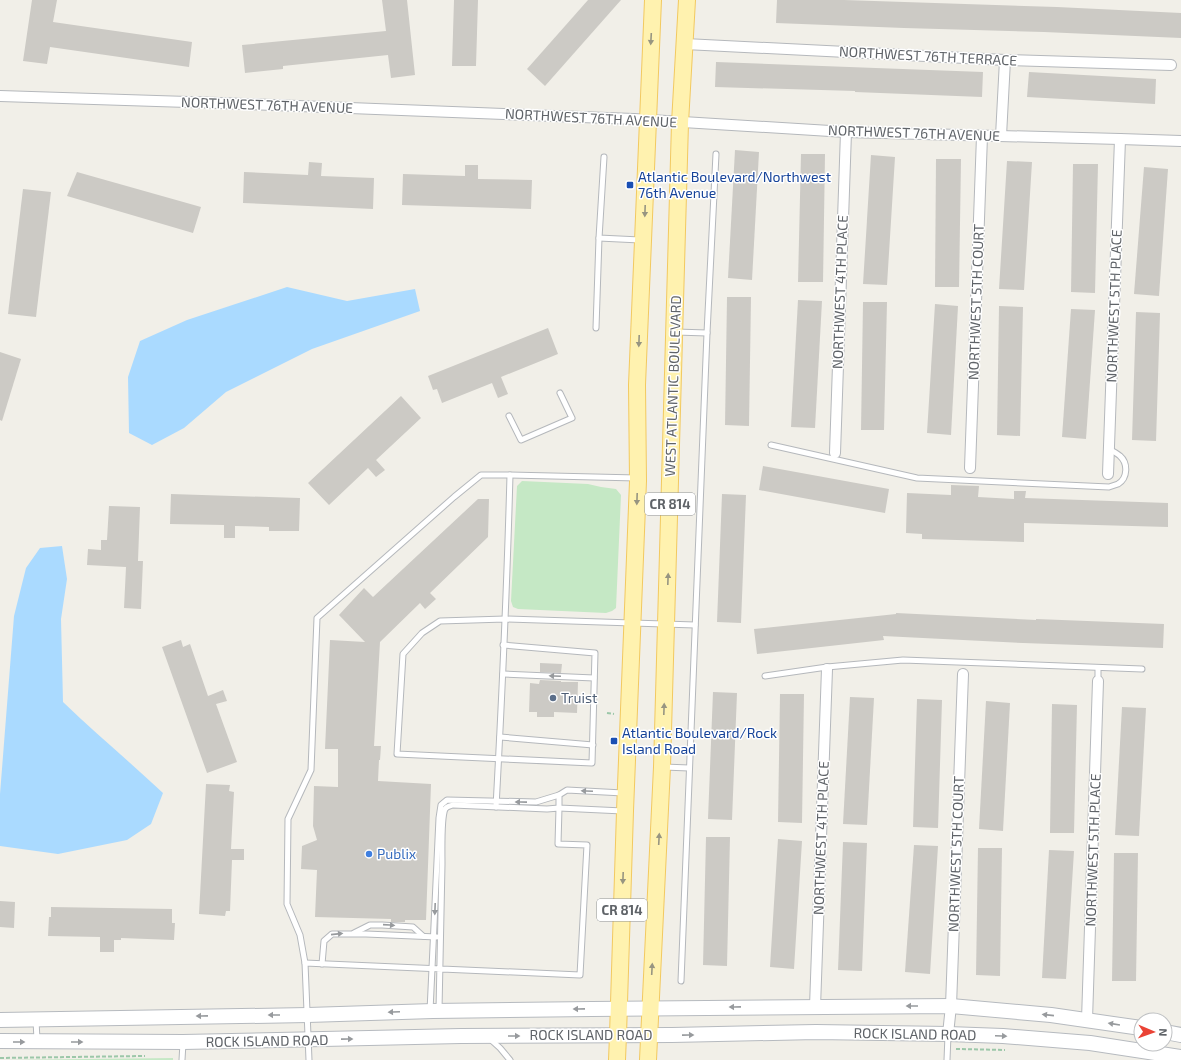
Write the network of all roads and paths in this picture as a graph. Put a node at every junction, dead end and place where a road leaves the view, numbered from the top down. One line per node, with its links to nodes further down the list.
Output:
1 (653, 0): 7 (main road, CR 814, one-way to 7)
2 (687, 0): 3 (main road, WEST ATLANTIC BOULEVARD / CR 814)
3 (685, 44): 4 (street, NORTHWEST 76TH TERRACE); 8 (main road, WEST ATLANTIC BOULEVARD / CR 814)
4 (1005, 60): 5 (street, NORTHWEST 76TH TERRACE); 11 (street)
5 (1171, 65)
6 (0, 96): 7 (street, NORTHWEST 76TH AVENUE)
7 (648, 120): 8 (street, NORTHWEST 76TH AVENUE); 17 (main road, CR 814, one-way to 17)
8 (680, 123): 9 (street, NORTHWEST 76TH AVENUE); 19 (main road, WEST ATLANTIC BOULEVARD / CR 814)
9 (846, 132): 10 (street, NORTHWEST 76TH AVENUE); 25 (street, NORTHWEST 4TH PLACE)
10 (982, 136): 11 (street, NORTHWEST 76TH AVENUE); 26 (street, NORTHWEST 5TH COURT)
11 (1001, 136): 12 (street, NORTHWEST 76TH AVENUE)
12 (1120, 139): 13 (street, NORTHWEST 76TH AVENUE); 24 (street, NORTHWEST 5TH PLACE)
13 (1181, 141)
14 (716, 154): 20 (lane)
15 (604, 157): 16 (lane)
16 (600, 238): 17 (lane); 18 (lane)
17 (643, 240): 32 (main road, CR 814, one-way to 32)
18 (596, 328)
19 (674, 332): 20 (lane); 33 (main road, WEST ATLANTIC BOULEVARD / CR 814, one-way to 19)
20 (707, 333): 34 (lane)
21 (560, 393): 22 (lane)
22 (509, 416)
23 (771, 445): 25 (lane)
24 (1109, 449): 27 (street, NORTHWEST 5TH PLACE); 30 (lane)
25 (835, 456): 30 (lane)
26 (970, 468): 30 (lane)
27 (1108, 474)
28 (510, 475): 29 (lane); 31 (lane); 60 (lane)
29 (638, 478)
30 (972, 480)
31 (505, 619): 32 (lane); 35 (lane); 49 (lane)
32 (633, 623): 33 (lane); 52 (main road, CR 814)
33 (666, 623): 34 (lane); 50 (main road, WEST ATLANTIC BOULEVARD / CR 814, one-way to 33)
34 (695, 625): 51 (lane)
35 (503, 645): 40 (lane); 43 (lane)
36 (964, 662): 37 (lane); 38 (lane); 41 (lane)
37 (827, 668): 42 (lane); 64 (street, NORTHWEST 4TH PLACE)
38 (1098, 668): 39 (lane); 44 (lane)
39 (1142, 670)
40 (503, 674): 43 (lane, one-way to 40); 47 (lane)
41 (963, 674): 63 (street, NORTHWEST 5TH COURT)
42 (765, 676)
43 (594, 678): 48 (lane)
44 (1098, 681): 71 (street, NORTHWEST 5TH PLACE)
45 (607, 713): 46 (path)
46 (614, 714)
47 (500, 737): 48 (lane); 49 (lane)
48 (593, 745): 49 (lane)
49 (498, 758): 54 (lane)
50 (662, 767): 51 (lane); 66 (main road, WEST ATLANTIC BOULEVARD / CR 814, one-way to 50)
51 (689, 768): 62 (lane)
52 (626, 793): 53 (lane, one-way to 53); 56 (main road, CR 814)
53 (559, 795): 55 (lane); 67 (lane, one-way to 67)
54 (496, 807): 55 (lane); 67 (lane)
55 (559, 808): 56 (lane); 60 (lane)
56 (625, 812): 65 (main road, CR 814, one-way to 65)
57 (354, 934): 58 (lane); 58 (lane, one-way to 58); 61 (lane, one-way to 57)
58 (422, 936): 59 (lane)
59 (437, 937)
60 (305, 964): 68 (lane)
61 (322, 964)
62 (681, 981)
63 (951, 1006): 64 (main road, ROCK ISLAND ROAD, one-way to 64); 71 (main road, ROCK ISLAND ROAD, one-way to 63); 73 (street, NORTHWEST 5TH COURT)
64 (815, 1007): 66 (main road, ROCK ISLAND ROAD, one-way to 66)
65 (618, 1008): 66 (main road, ROCK ISLAND ROAD); 67 (main road, ROCK ISLAND ROAD, one-way to 67); 74 (main road, CR 814)
66 (650, 1008): 75 (main road, WEST ATLANTIC BOULEVARD / CR 814)
67 (435, 1011): 68 (main road, ROCK ISLAND ROAD, one-way to 68)
68 (308, 1015): 69 (main road, ROCK ISLAND ROAD, one-way to 69); 77 (lane)
69 (36, 1019): 70 (main road, ROCK ISLAND ROAD); 79 (lane)
70 (0, 1020)
71 (1087, 1020): 72 (main road, ROCK ISLAND ROAD, one-way to 71)
72 (1133, 1027)
73 (948, 1034): 75 (main road, ROCK ISLAND ROAD, one-way to 73); 82 (main road, ROCK ISLAND ROAD, one-way to 82); 89 (lane)
74 (618, 1035): 75 (main road, ROCK ISLAND ROAD); 76 (main road, ROCK ISLAND ROAD, one-way to 74); 87 (main road, CR 814)
75 (649, 1035): 88 (main road, WEST ATLANTIC BOULEVARD / CR 814)
76 (486, 1036): 77 (main road, ROCK ISLAND ROAD, one-way to 76); 86 (lane)
77 (308, 1040): 80 (main road, ROCK ISLAND ROAD); 85 (lane)
78 (0, 1042): 79 (main road, ROCK ISLAND ROAD, one-way to 79)
79 (38, 1042): 80 (main road, ROCK ISLAND ROAD, one-way to 80)
80 (183, 1042): 84 (lane)
81 (152, 1056): 83 (path)
82 (1181, 1057)
83 (0, 1058)
84 (182, 1060)
85 (309, 1060)
86 (510, 1060)
87 (617, 1060)
88 (648, 1060)
89 (947, 1060)

